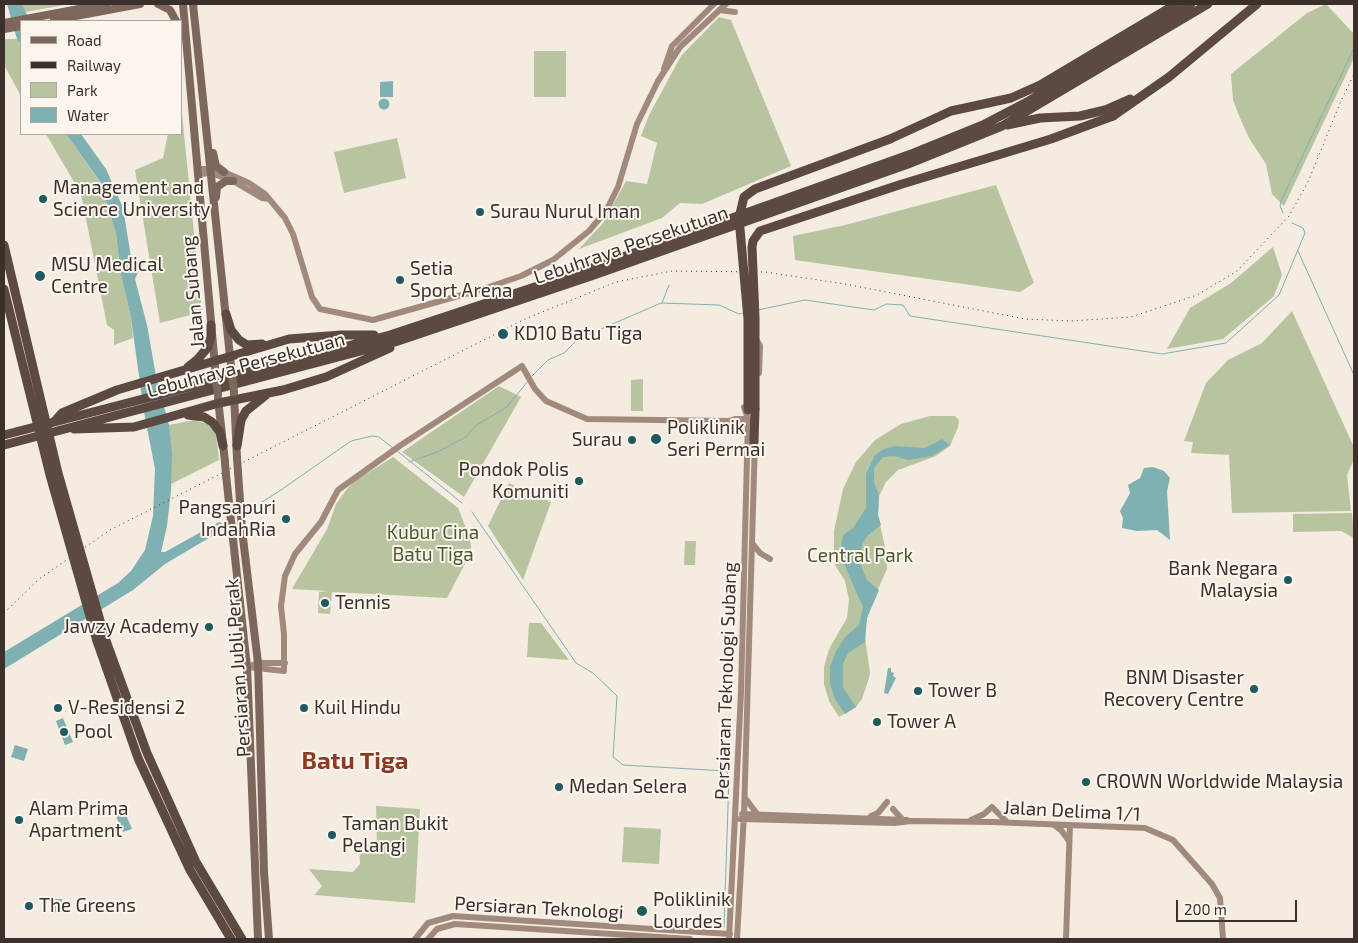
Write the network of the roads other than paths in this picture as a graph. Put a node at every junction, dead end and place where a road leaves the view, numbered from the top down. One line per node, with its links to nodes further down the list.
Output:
1 (106, 4): 13 (main road)
2 (140, 4): 13 (main road)
3 (158, 4): 14 (main road)
4 (183, 4): 20 (main road, Jalan Subang)
5 (193, 4): 23 (main road, Jalan Subang)
6 (714, 4): 21 (street)
7 (1176, 4): 44 (highway, bridge)
8 (1191, 4): 35 (highway, Lebuhraya Persekutuan)
9 (1208, 4): 24 (highway, Lebuhraya Persekutuan)
10 (1257, 4): 22 (highway)
11 (732, 7): 12 (street); 12 (street)
12 (719, 10): 21 (street)
13 (45, 19)
14 (175, 20)
15 (20, 21): 16 (main road)
16 (4, 23)
17 (20, 26): 18 (main road)
18 (4, 29)
19 (182, 39): 20 (main road)
20 (187, 53): 25 (main road, Jalan Subang)
21 (663, 72): 29 (street)
22 (1169, 78): 24 (highway); 44 (highway, bridge)
23 (207, 124): 26 (main road, Jalan Subang); 27 (main road)
24 (1002, 126): 35 (highway, Lebuhraya Persekutuan)
25 (198, 171): 26 (street); 34 (main road, Jalan Subang)
26 (210, 171): 27 (street); 28 (street); 30 (main road, Jalan Subang)
27 (224, 172): 29 (street)
28 (233, 181): 29 (street); 30 (main road)
29 (269, 199)
30 (215, 216): 33 (main road, Jalan Subang)
31 (4, 245): 56 (highway, bridge)
32 (4, 289): 56 (highway, bridge)
33 (226, 314): 36 (highway); 37 (main road, Jalan Subang)
34 (211, 325): 38 (main road, Jalan Subang); 39 (highway)
35 (392, 338): 36 (highway); 40 (highway); 41 (highway, Lebuhraya Persekutuan)
36 (289, 340): 37 (highway)
37 (230, 362): 38 (highway); 42 (main road, Persiaran Jubli Perak, bridge)
38 (215, 365): 39 (highway); 43 (main road, Persiaran Jubli Perak, bridge)
39 (183, 370): 46 (highway)
40 (268, 394): 42 (highway); 52 (highway)
41 (174, 395): 46 (highway, Lebuhraya Persekutuan); 47 (highway, Lebuhraya Persekutuan)
42 (234, 396): 43 (highway); 52 (main road, Persiaran Jubli Perak)
43 (218, 399): 45 (highway); 51 (main road, Persiaran Jubli Perak)
44 (749, 414): 49 (highway); 49 (street, Persiaran Teknologi Subang); 53 (street, Persiaran Teknologi Subang); 57 (street)
45 (181, 416): 47 (highway); 51 (highway)
46 (53, 422): 48 (highway, Lebuhraya Persekutuan)
47 (64, 428): 50 (highway, Lebuhraya Persekutuan)
48 (4, 435)
49 (754, 442): 53 (street, Persiaran Teknologi Subang)
50 (4, 444)
51 (223, 446): 59 (main road, Persiaran Jubli Perak, bridge)
52 (236, 446): 58 (main road, Persiaran Jubli Perak, bridge)
53 (750, 474): 54 (street, Persiaran Teknologi Subang); 60 (street, Persiaran Teknologi Subang)
54 (752, 542): 55 (street); 60 (street, Persiaran Teknologi Subang)
55 (770, 559)
56 (101, 640): 79 (highway); 80 (highway)
57 (285, 663): 58 (street); 58 (street)
58 (258, 666): 59 (street); 82 (main road, Persiaran Jubli Perak)
59 (247, 668): 81 (main road, Persiaran Jubli Perak)
60 (745, 692): 61 (street, Persiaran Teknologi Subang); 64 (street, Persiaran Teknologi Subang)
61 (745, 797): 65 (street, Persiaran Teknologi Subang); 67 (street)
62 (887, 802): 66 (street)
63 (893, 809): 68 (street)
64 (737, 816): 65 (street, Jalan Delima 1/1); 76 (street, Persiaran Teknologi Subang)
65 (744, 817): 67 (street, Jalan Delima 1/1); 74 (street, Persiaran Teknologi Subang)
66 (867, 817): 67 (street, Jalan Delima 1/1); 68 (street, Jalan Delima 1/1)
67 (757, 818): 69 (street, Jalan Delima 1/1); 74 (street)
68 (902, 819): 69 (street, Jalan Delima 1/1)
69 (911, 821): 70 (street, Jalan Delima 1/1)
70 (964, 822): 71 (street, Jalan Delima 1/1); 71 (street)
71 (1007, 822): 72 (street, Jalan Delima 1/1)
72 (1053, 825): 73 (street, Jalan Delima 1/1); 75 (street)
73 (1070, 826): 75 (street); 87 (street, Jalan Delima 1/1)
74 (743, 833): 78 (street, Persiaran Teknologi Subang)
75 (1070, 845): 86 (street)
76 (730, 925): 77 (street); 78 (street, Persiaran Teknologi Subang)
77 (717, 934): 78 (street, Persiaran Teknologi); 83 (street, Persiaran Teknologi)
78 (733, 938)
79 (231, 939)
80 (242, 939)
81 (258, 939)
82 (269, 939)
83 (415, 939)
84 (428, 939): 85 (street, Persiaran Teknologi)
85 (690, 939)
86 (1066, 939)
87 (1223, 939)

